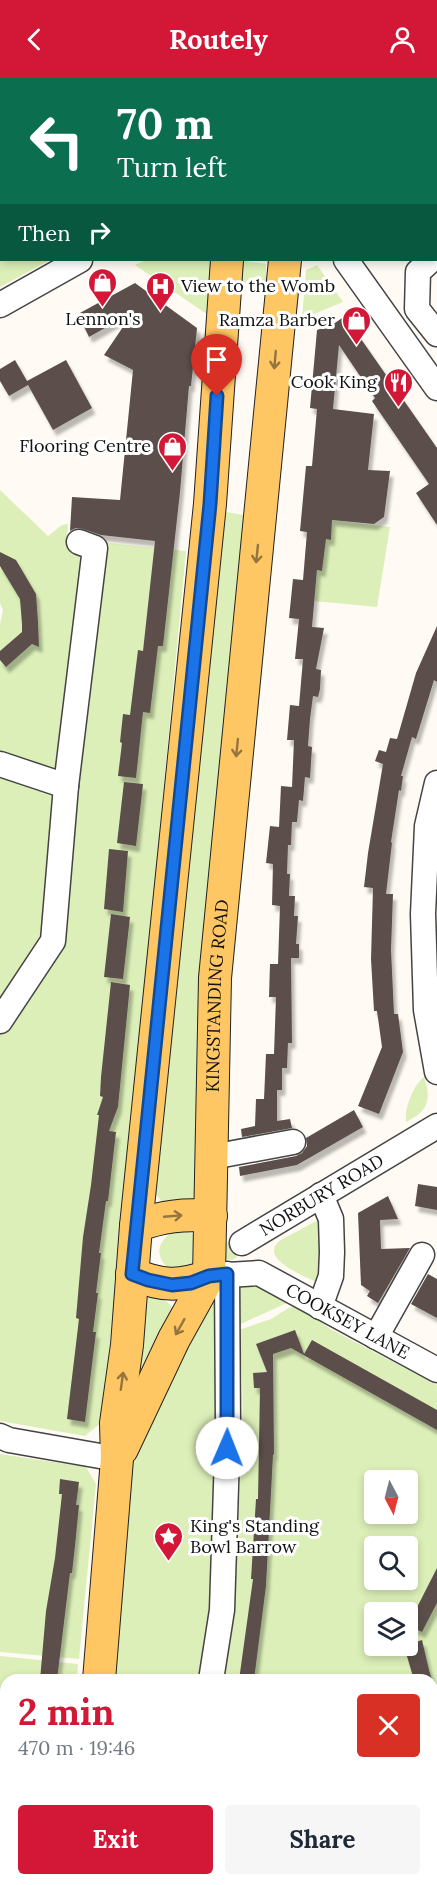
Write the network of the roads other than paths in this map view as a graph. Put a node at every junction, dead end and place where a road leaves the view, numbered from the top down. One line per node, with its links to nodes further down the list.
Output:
1 (78, 261): 6 (street)
2 (227, 261): 9 (main road, KINGSTANDING ROAD)
3 (285, 261): 10 (main road, KINGSTANDING ROAD, one-way to 10)
4 (347, 261): 8 (street)
5 (430, 261): 7 (street)
6 (0, 305)
7 (437, 334)
8 (437, 388)
9 (210, 504): 10 (main road); 23 (main road, KINGSTANDING ROAD)
10 (261, 512): 20 (main road, KINGSTANDING ROAD, one-way to 20)
11 (79, 542): 14 (street)
12 (0, 764): 14 (street)
13 (437, 783): 15 (street)
14 (66, 786): 16 (street)
15 (432, 827): 17 (street)
16 (0, 1021)
17 (437, 1072)
18 (437, 1126): 21 (street, NORBURY ROAD)
19 (293, 1142): 20 (street)
20 (212, 1157): 22 (main road, KINGSTANDING ROAD)
21 (321, 1195): 24 (street, NORBURY ROAD); 29 (street)
22 (211, 1216): 23 (main road, one-way to 22); 24 (street, NORBURY ROAD); 28 (main road, KINGSTANDING ROAD)
23 (136, 1226): 27 (main road, KINGSTANDING ROAD)
24 (242, 1243): 26 (street)
25 (422, 1255): 30 (street)
26 (259, 1273): 28 (street); 29 (street, COOKSEY LANE)
27 (132, 1274): 28 (main road); 33 (main road, KINGSTANDING ROAD, one-way to 27)
28 (218, 1275): 33 (main road, KINGSTANDING ROAD, one-way to 33); 35 (street, KINGSTANDING ROAD)
29 (320, 1307): 30 (street, COOKSEY LANE)
30 (376, 1337): 31 (street, COOKSEY LANE)
31 (437, 1370)
32 (0, 1436): 33 (street)
33 (117, 1459): 34 (main road, KINGSTANDING ROAD)
34 (99, 1674)
35 (212, 1674)

